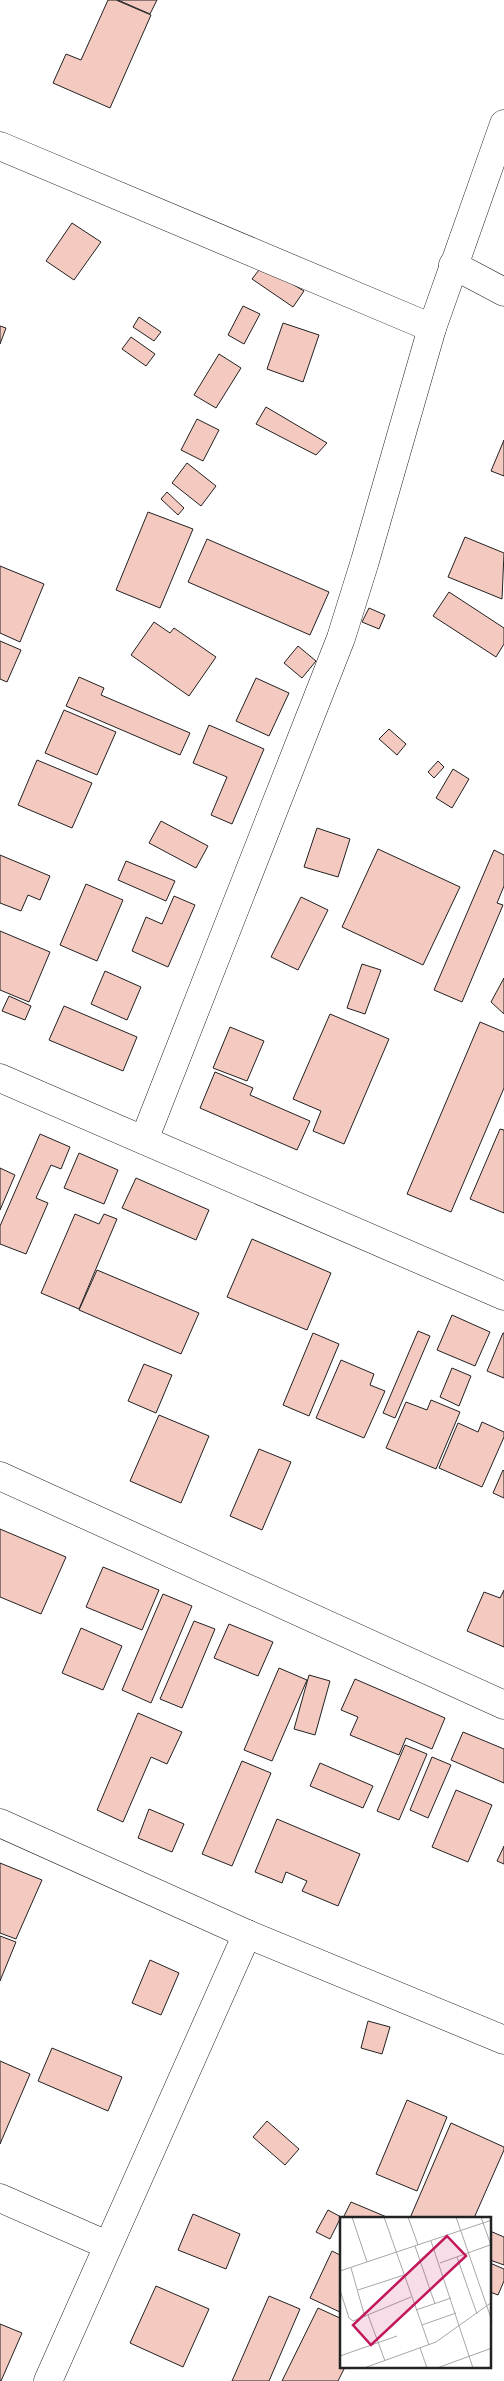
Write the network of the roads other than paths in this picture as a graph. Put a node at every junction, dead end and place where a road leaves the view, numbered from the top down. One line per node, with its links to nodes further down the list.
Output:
1 (504, 124): 3 (street)
2 (0, 146): 5 (street)
3 (453, 265): 4 (street); 5 (street)
4 (504, 292)
5 (432, 328): 7 (street)
6 (0, 1078): 7 (street)
7 (144, 1140): 8 (street)
8 (504, 1296)
9 (0, 1476): 10 (street)
10 (504, 1705)
11 (0, 1823): 12 (street)
12 (247, 1934): 13 (street); 15 (street)
13 (504, 2040)
14 (0, 2198): 15 (street)
15 (107, 2245): 16 (street)
16 (48, 2381)

